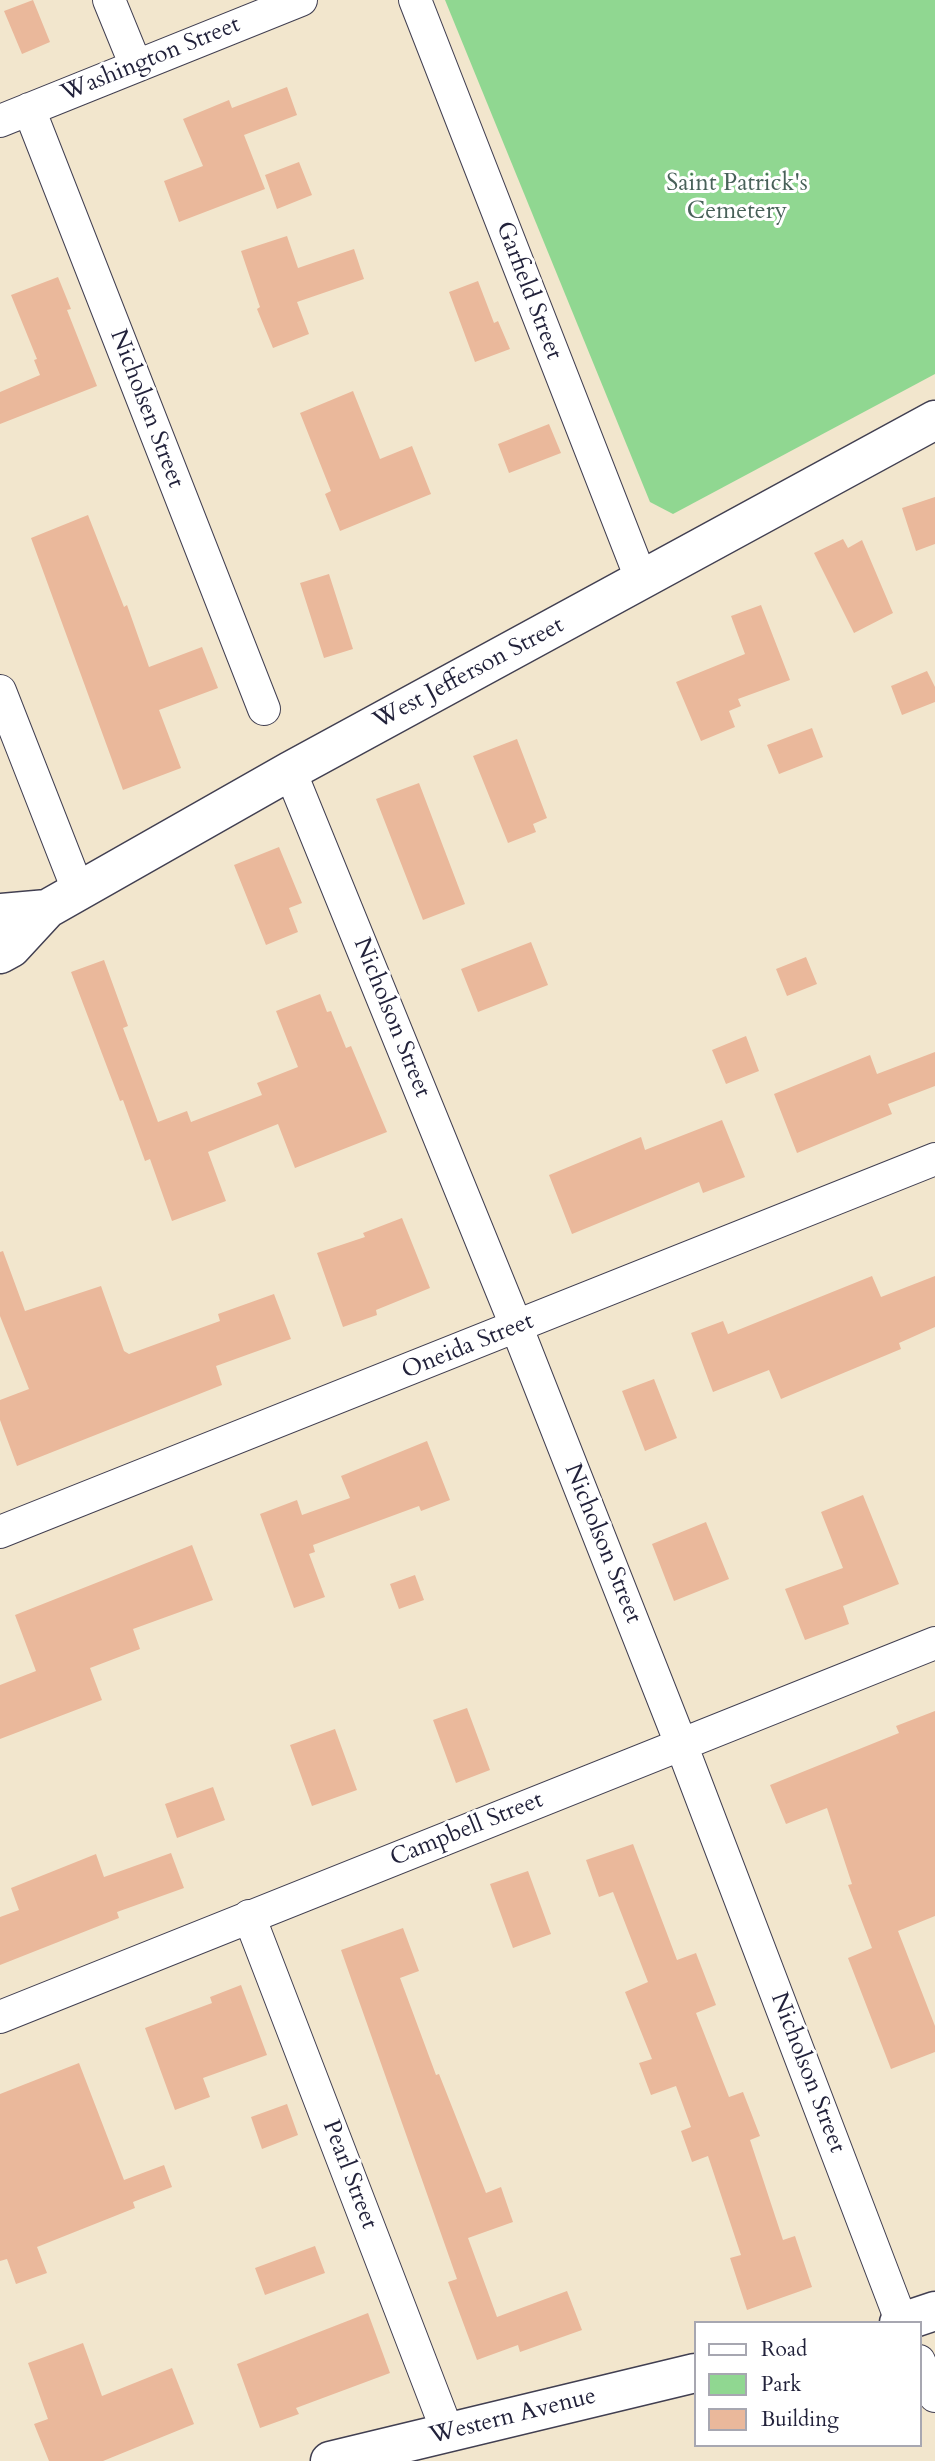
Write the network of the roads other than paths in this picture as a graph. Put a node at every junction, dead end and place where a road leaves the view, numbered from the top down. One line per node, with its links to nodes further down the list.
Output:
1 (109, 0): 4 (street)
2 (301, 0): 4 (street, Washington Street)
3 (415, 0): 8 (street, Garfield Street)
4 (135, 66): 5 (street, Washington Street)
5 (29, 110): 6 (street, Washington Street); 10 (street, Nicholsen Street)
6 (0, 121)
7 (935, 420): 8 (main road, West Jefferson Street)
8 (642, 581): 11 (main road, West Jefferson Street)
9 (0, 691): 12 (street)
10 (264, 709)
11 (290, 771): 12 (main road, West Jefferson Street); 16 (street, Nicholson Street)
12 (63, 900): 13 (main road, West Jefferson Street); 14 (main road)
13 (0, 913)
14 (0, 954)
15 (935, 1159): 16 (street, Oneida Street)
16 (517, 1328): 17 (street, Oneida Street); 19 (street, Nicholson Street)
17 (0, 1532)
18 (935, 1643): 19 (street, Campbell Street)
19 (681, 1744): 20 (street, Campbell Street); 23 (street, Nicholson Street)
20 (249, 1916): 21 (street, Campbell Street); 28 (street, Pearl Street)
21 (0, 2017)
22 (935, 2311): 24 (main road)
23 (900, 2321)
24 (907, 2321)
25 (921, 2365): 27 (street)
26 (694, 2372): 28 (main road, Western Avenue)
27 (935, 2396)
28 (448, 2433): 29 (main road, Western Avenue)
29 (330, 2461)

